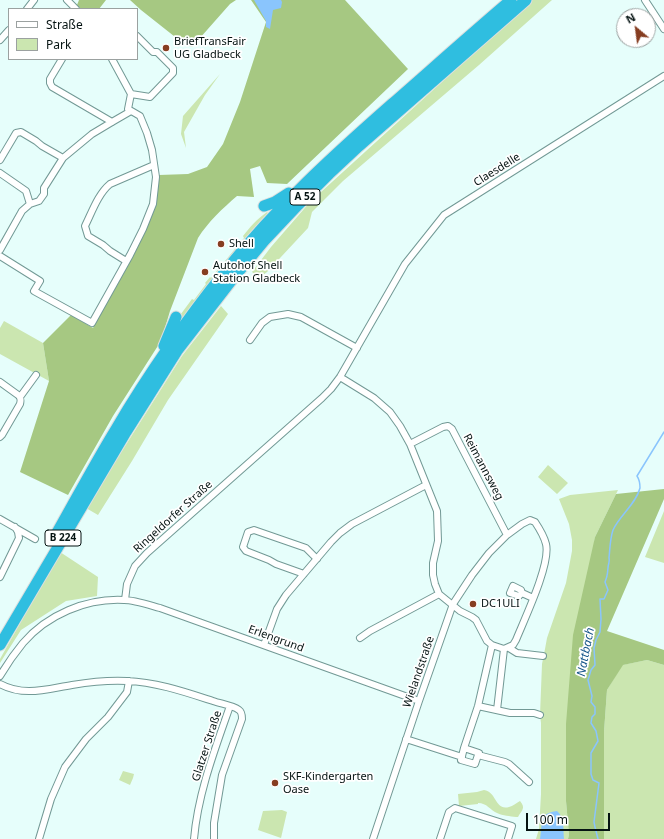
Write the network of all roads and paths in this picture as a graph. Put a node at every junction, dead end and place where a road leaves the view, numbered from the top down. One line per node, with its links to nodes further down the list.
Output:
1 (34, 0): 6 (street)
2 (67, 0): 7 (street)
3 (511, 0): 22 (highway, A 52)
4 (526, 0): 37 (highway, A 52)
5 (644, 0): 8 (street)
6 (28, 8)
7 (75, 8)
8 (664, 29)
9 (8, 31): 11 (street)
10 (138, 37): 15 (street)
11 (0, 40)
12 (61, 60): 17 (street)
13 (113, 60): 15 (street)
14 (664, 76): 28 (street, Claesdelle)
15 (131, 94): 16 (street)
16 (131, 111): 17 (street); 20 (street)
17 (112, 122): 18 (street)
18 (63, 158): 19 (street); 23 (street)
19 (0, 160)
20 (154, 165): 27 (street); 27 (street)
21 (0, 173): 23 (street)
22 (314, 174): 24 (highway); 32 (highway, A 52)
23 (30, 204): 25 (street)
24 (264, 206)
25 (1, 247)
26 (0, 256): 27 (street)
27 (126, 261)
28 (375, 316): 31 (street, Ringeldorfer Straße)
29 (176, 317): 32 (highway)
30 (250, 340): 31 (street)
31 (357, 348): 34 (street, Ringeldorfer Straße)
32 (160, 360): 37 (highway, A 52)
33 (36, 375): 36 (street)
34 (340, 377): 39 (street); 51 (street, Ringeldorfer Straße)
35 (0, 382): 36 (street)
36 (20, 397): 38 (street)
37 (121, 430): 53 (highway, B 224); 55 (highway, B 224)
38 (0, 437)
39 (410, 444): 40 (street); 43 (street, Reimannsweg)
40 (426, 485): 45 (street); 49 (street)
41 (0, 519): 42 (street)
42 (15, 527): 44 (street); 47 (street)
43 (507, 534): 50 (street, Wielandstraße); 52 (street, Wielandstraße)
44 (35, 539)
45 (317, 558): 46 (street); 46 (street)
46 (304, 574): 56 (street)
47 (0, 577)
48 (522, 593): 50 (street)
49 (439, 594): 52 (street); 54 (street)
50 (533, 598): 58 (street)
51 (125, 600): 56 (street, Erlengrund); 60 (street)
52 (453, 604): 57 (street); 63 (street, Wielandstraße)
53 (0, 633)
54 (360, 638)
55 (0, 645)
56 (264, 645): 63 (street, Erlengrund)
57 (492, 646): 58 (street); 65 (street)
58 (507, 648): 59 (street); 66 (street)
59 (544, 656)
60 (0, 676)
61 (129, 681): 62 (street); 64 (street); 73 (street)
62 (0, 684)
63 (419, 701): 68 (street, Wielandstraße)
64 (230, 706): 74 (street, Glatzer Straße); 75 (street, Glatzer Straße)
65 (478, 706): 66 (street); 69 (street)
66 (497, 710): 67 (street)
67 (540, 715)
68 (406, 739): 71 (street); 76 (street, Wielandstraße)
69 (464, 748): 70 (street); 71 (street)
70 (478, 755): 71 (street); 72 (street)
71 (462, 757)
72 (529, 782)
73 (39, 839)
74 (194, 839)
75 (214, 839)
76 (372, 839)
77 (440, 839): 78 (street)
78 (508, 839)

